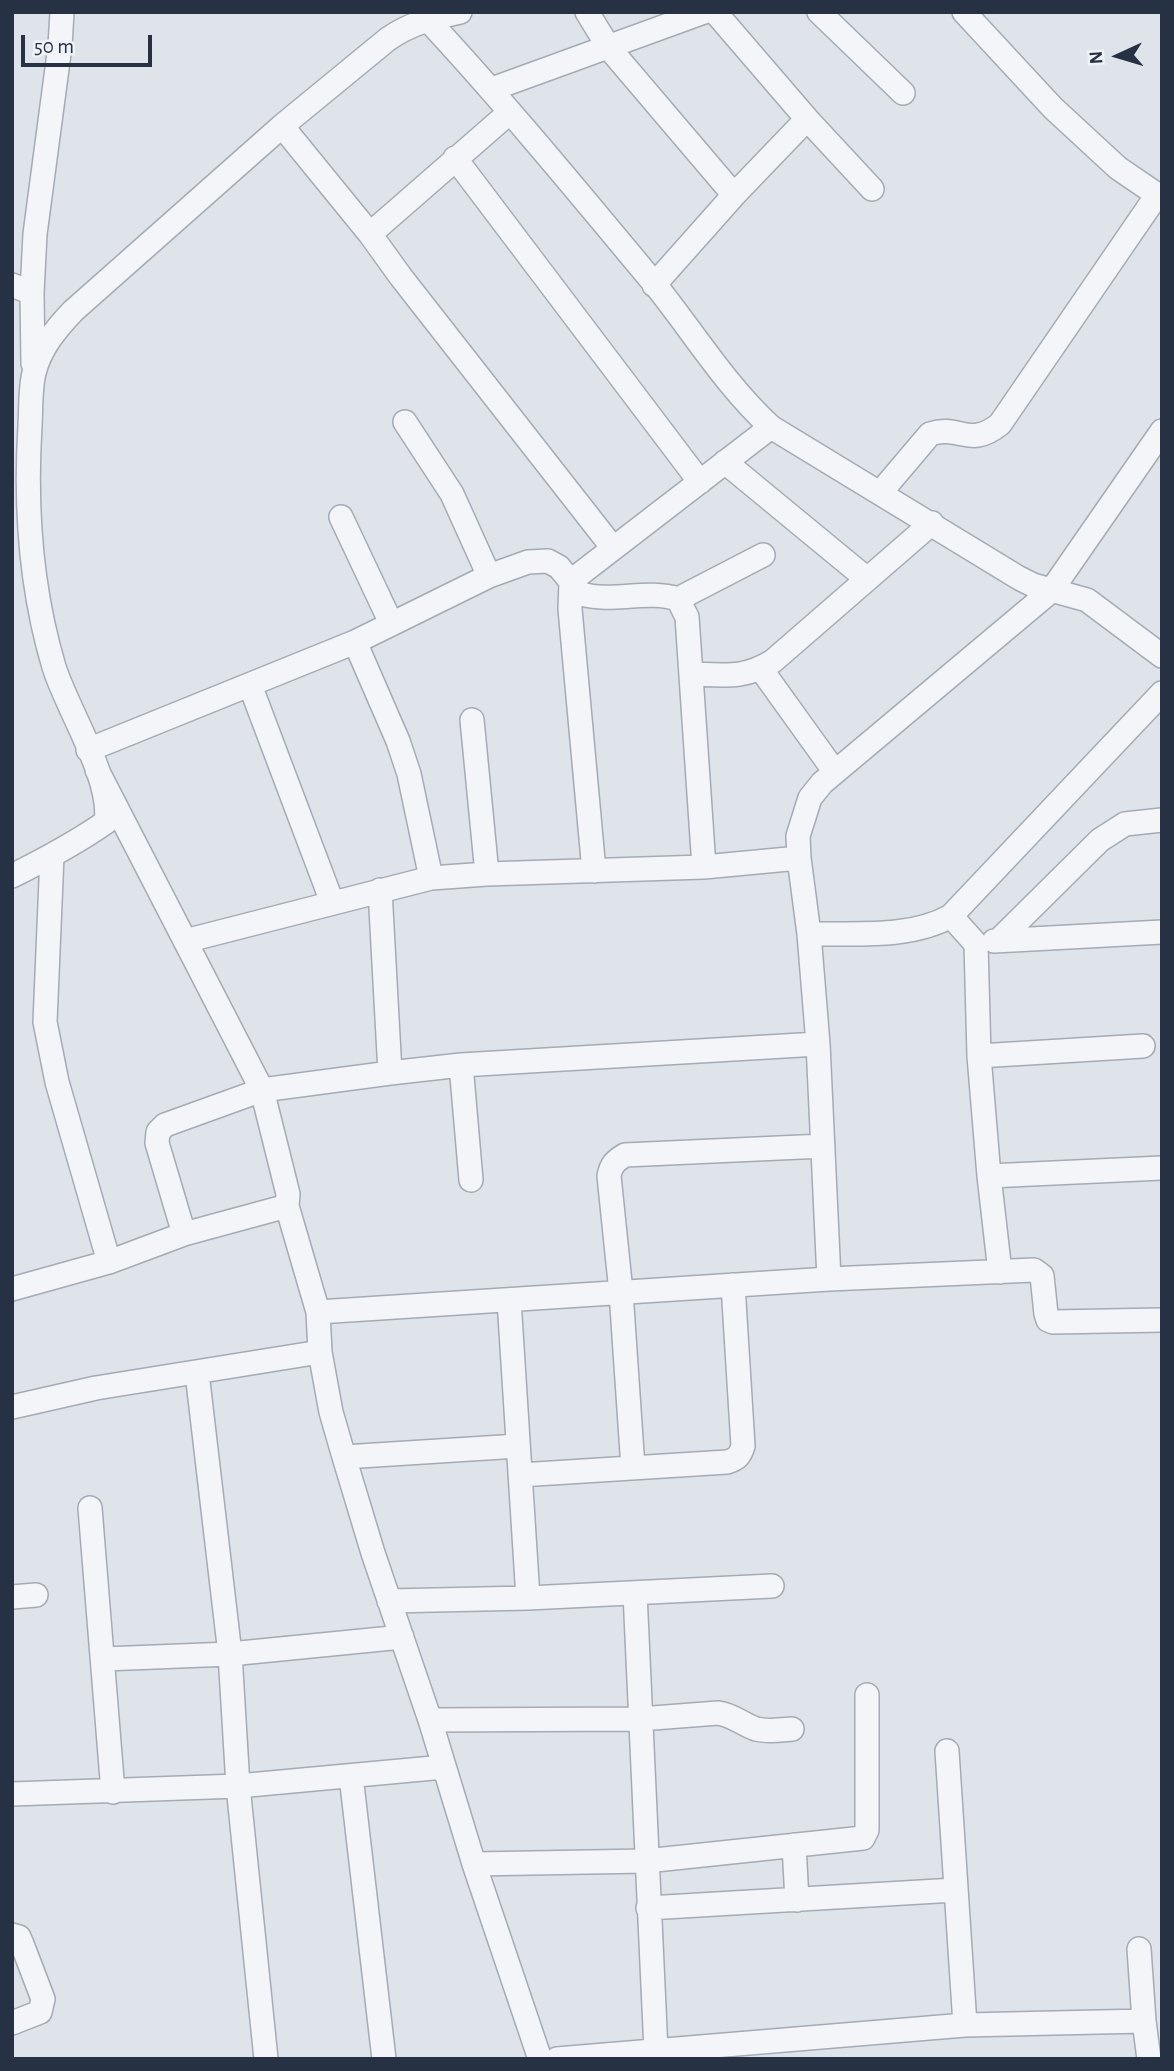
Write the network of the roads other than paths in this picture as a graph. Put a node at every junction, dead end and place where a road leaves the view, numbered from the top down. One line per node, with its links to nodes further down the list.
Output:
1 (62, 12): 21 (street)
2 (587, 12): 9 (street)
3 (704, 12): 9 (street)
4 (715, 12): 13 (street)
5 (819, 12): 11 (street)
6 (964, 12): 18 (street)
7 (454, 13): 8 (street)
8 (427, 19): 10 (street); 14 (street)
9 (608, 48): 10 (street); 17 (street)
10 (492, 89): 12 (street)
11 (903, 93)
12 (510, 112): 15 (street); 20 (street)
13 (807, 119): 16 (street); 17 (street)
14 (282, 125): 19 (street); 22 (street)
15 (455, 158): 19 (street); 27 (street)
16 (872, 189)
17 (734, 195): 20 (street)
18 (1159, 197): 28 (street)
19 (370, 234): 31 (street)
20 (654, 285): 24 (street)
21 (22, 289): 22 (street)
22 (34, 373): 46 (street)
23 (405, 422): 33 (street)
24 (771, 427): 26 (street); 28 (street)
25 (1162, 432): 36 (street)
26 (725, 462): 27 (street); 34 (street)
27 (699, 482): 31 (street)
28 (880, 493): 30 (street)
29 (341, 517): 38 (street)
30 (932, 523): 34 (street); 36 (street)
31 (613, 548): 35 (street)
32 (763, 555): 37 (street)
33 (489, 576): 35 (street); 38 (street)
34 (867, 579): 41 (street)
35 (571, 581): 37 (street); 53 (street)
36 (1051, 591): 40 (street); 48 (street)
37 (678, 599): 42 (street)
38 (391, 623): 39 (street)
39 (355, 642): 43 (street); 56 (street)
40 (1162, 656)
41 (761, 669): 42 (street); 48 (street)
42 (692, 674): 52 (street)
43 (250, 685): 46 (street); 58 (street)
44 (1162, 693): 59 (street)
45 (472, 720): 54 (street)
46 (88, 750): 47 (street)
47 (97, 771): 50 (street); 63 (street)
48 (835, 772): 51 (street)
49 (1162, 820): 62 (street)
50 (52, 856): 55 (street); 77 (street)
51 (799, 858): 52 (street); 61 (street)
52 (704, 867): 53 (street)
53 (594, 871): 54 (street)
54 (487, 874): 56 (street)
55 (12, 876)
56 (431, 878): 57 (street)
57 (380, 890): 58 (street); 69 (street)
58 (331, 902): 63 (street)
59 (951, 916): 61 (street); 64 (street)
60 (1162, 932): 62 (street)
61 (810, 934): 65 (street)
62 (999, 940): 64 (street)
63 (185, 941): 70 (street)
64 (976, 944): 67 (street)
65 (818, 1044): 68 (street); 71 (street)
66 (1143, 1046): 67 (street)
67 (979, 1056): 73 (street)
68 (461, 1065): 69 (street); 74 (street)
69 (390, 1073): 70 (street)
70 (262, 1090): 75 (street); 76 (street)
71 (823, 1146): 79 (street); 82 (street)
72 (1162, 1168): 73 (street)
73 (989, 1176): 78 (street)
74 (471, 1180)
75 (287, 1206): 76 (street); 84 (street)
76 (184, 1234): 77 (street)
77 (109, 1262): 81 (street)
78 (1000, 1272): 79 (street); 85 (street)
79 (829, 1279): 80 (street)
80 (733, 1285): 82 (street); 91 (street)
81 (12, 1289)
82 (621, 1292): 83 (street); 91 (street)
83 (509, 1300): 84 (street); 89 (street)
84 (318, 1312): 86 (street)
85 (1162, 1320)
86 (320, 1352): 87 (street); 90 (street)
87 (197, 1373): 88 (street); 101 (street)
88 (12, 1407)
89 (518, 1446): 90 (street); 92 (street)
90 (344, 1457): 99 (street)
91 (633, 1468): 92 (street)
92 (520, 1475): 98 (street)
93 (90, 1508): 102 (street)
94 (772, 1586): 95 (street)
95 (635, 1593): 98 (street); 104 (street)
96 (36, 1595): 97 (street)
97 (12, 1597)
98 (528, 1598): 99 (street)
99 (390, 1601): 100 (street)
100 (402, 1637): 101 (street); 105 (street)
101 (230, 1654): 102 (street); 110 (street)
102 (104, 1659): 111 (street)
103 (867, 1695): 113 (street)
104 (640, 1719): 105 (street); 106 (street); 114 (street)
105 (430, 1720): 108 (street)
106 (792, 1729)
107 (947, 1751): 116 (street)
108 (444, 1767): 109 (street); 115 (street)
109 (351, 1776): 110 (street); 126 (street)
110 (238, 1786): 111 (street); 125 (street)
111 (114, 1791): 112 (street)
112 (12, 1794)
113 (794, 1845): 114 (street); 117 (street)
114 (646, 1861): 115 (street); 118 (street)
115 (474, 1864): 127 (street)
116 (955, 1890): 117 (street); 123 (street)
117 (797, 1900): 118 (street)
118 (648, 1908): 124 (street)
119 (12, 1935): 122 (street)
120 (1139, 1949): 121 (street)
121 (1144, 2021): 123 (street); 129 (street)
122 (12, 2022)
123 (965, 2025): 124 (street)
124 (656, 2051): 128 (street)
125 (267, 2059)
126 (384, 2059)
127 (540, 2059)
128 (557, 2059)
129 (1149, 2059)

